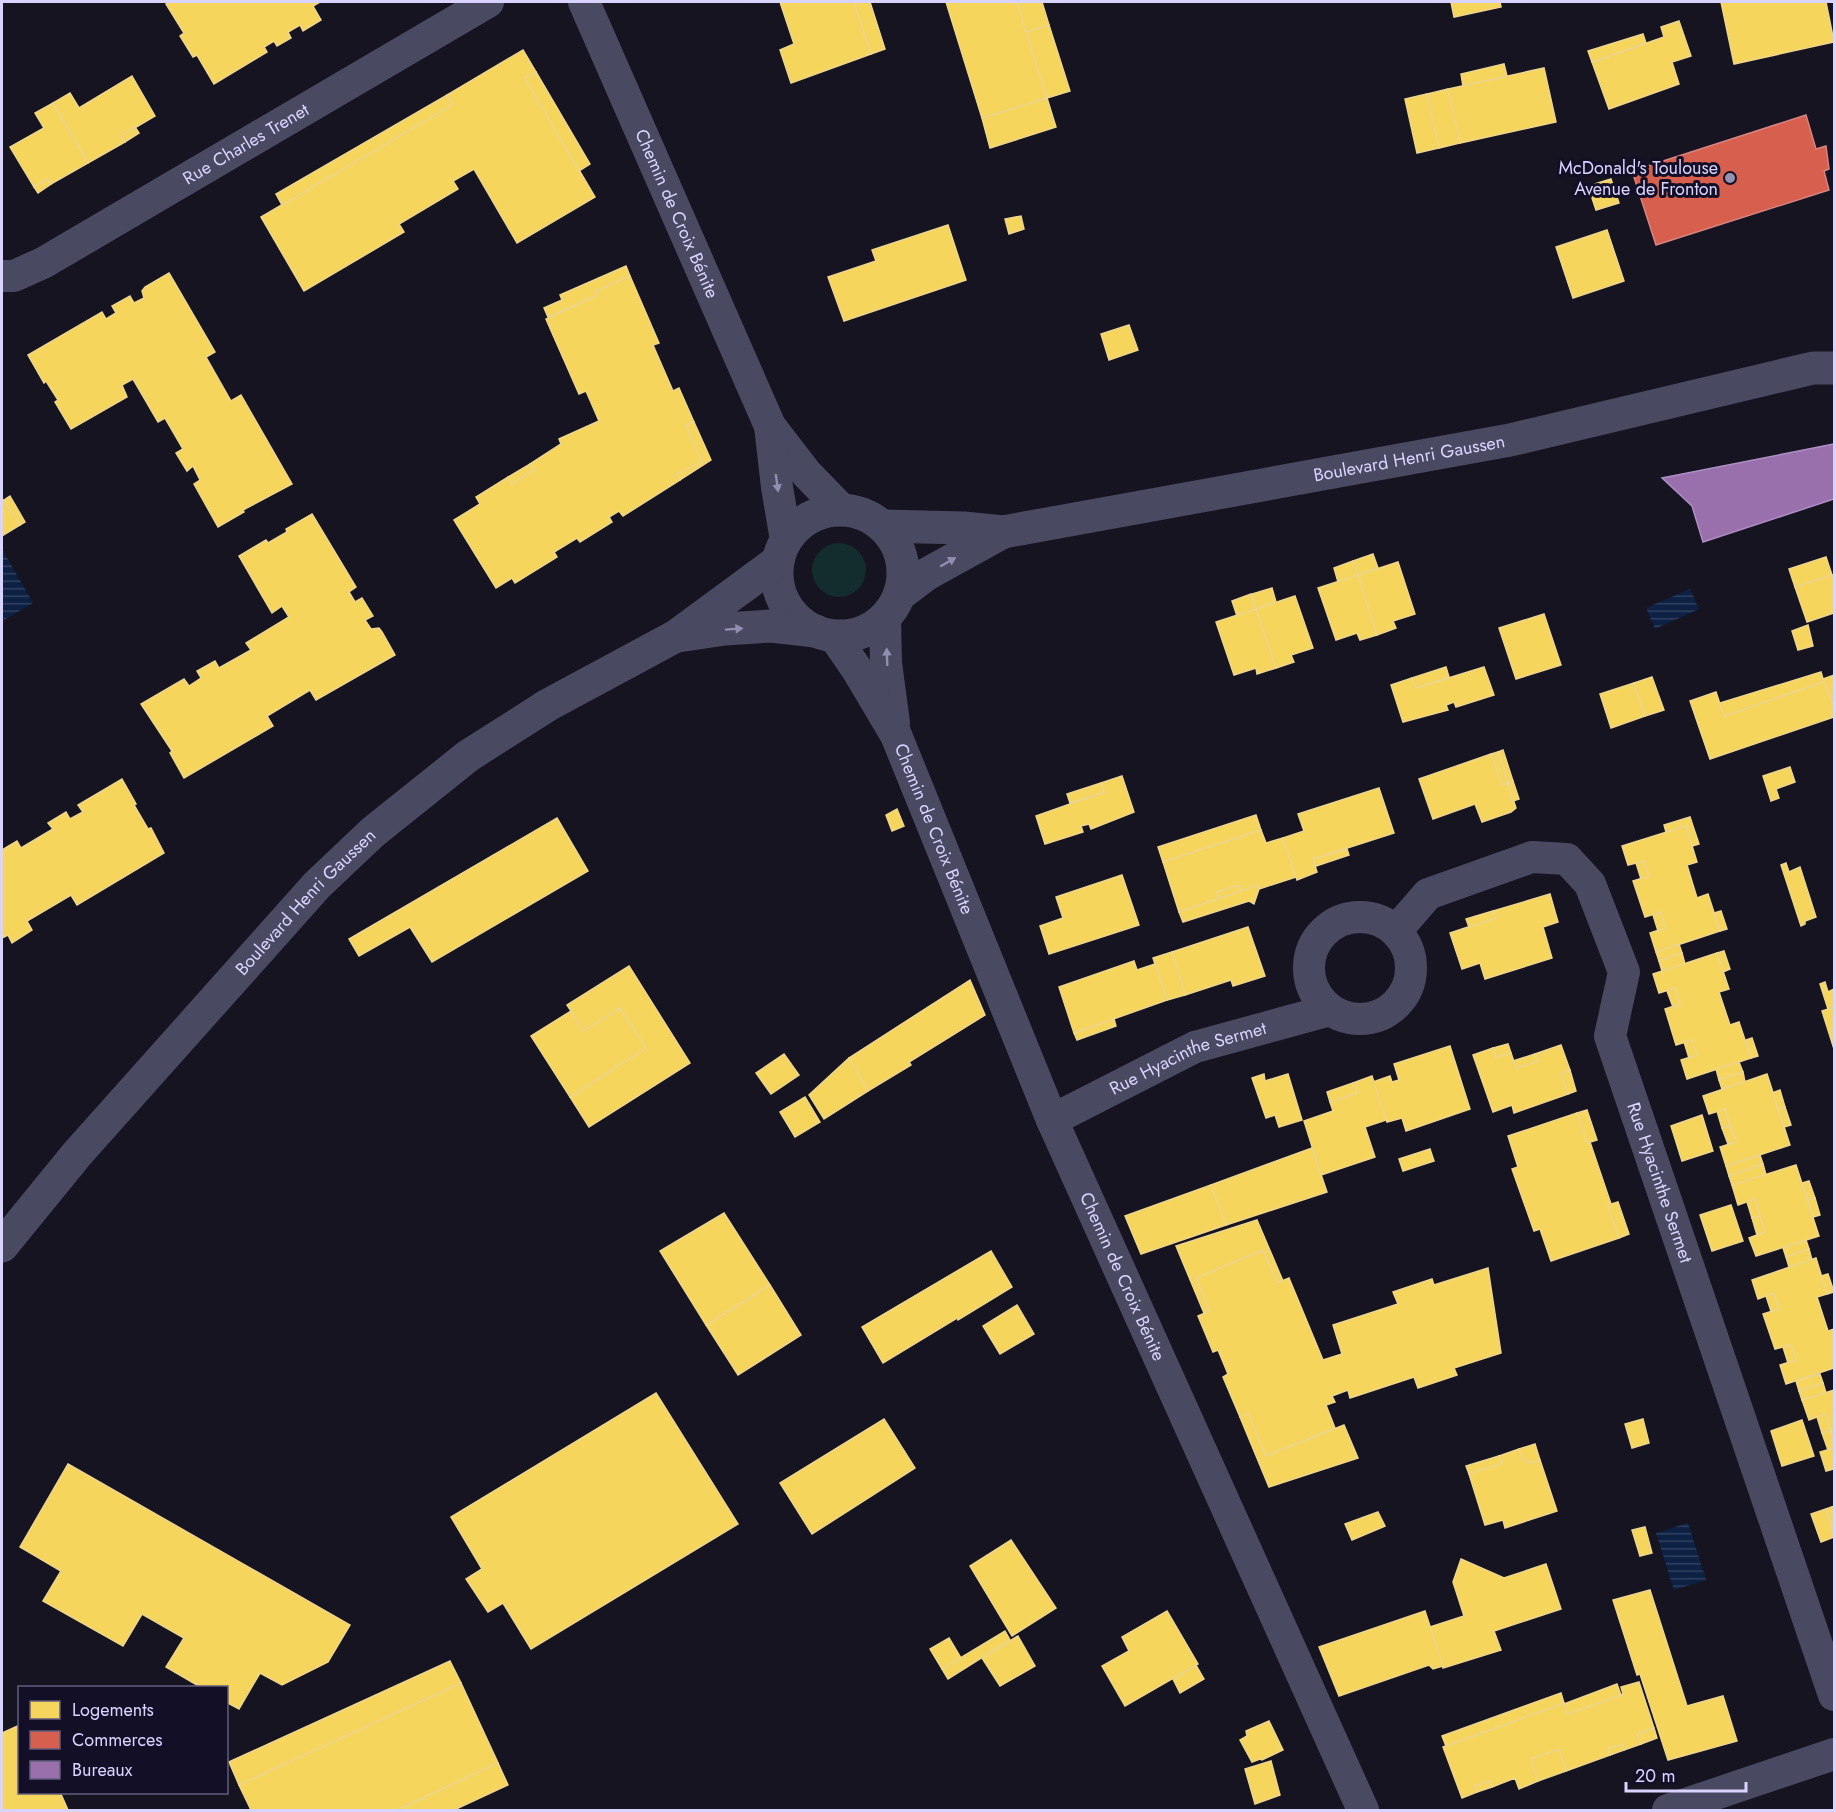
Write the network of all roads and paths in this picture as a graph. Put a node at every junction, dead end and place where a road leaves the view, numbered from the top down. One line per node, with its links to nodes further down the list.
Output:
1 (488, 2): 3 (street, Rue Charles Trenet)
2 (584, 2): 5 (street, Chemin de Croix Bénite)
3 (2, 276)
4 (1827, 363): 8 (street, Boulevard Henri Gaussen)
5 (770, 426): 6 (street, Chemin de Croix Bénite); 9 (street, Chemin de Croix Bénite, one-way to 9)
6 (842, 510): 7 (street, Boulevard Henri Gaussen); 9 (street, Boulevard Henri Gaussen)
7 (882, 526): 8 (street, Boulevard Henri Gaussen); 10 (street, Boulevard Henri Gaussen)
8 (1003, 532): 10 (street, Boulevard Henri Gaussen, one-way to 8)
9 (782, 551): 11 (street); 12 (street, Boulevard Henri Gaussen)
10 (892, 606): 11 (street, Boulevard Henri Gaussen); 13 (street, Chemin de Croix Bénite, one-way to 10)
11 (825, 633): 12 (street, Boulevard Henri Gaussen, one-way to 11); 13 (street, Chemin de Croix Bénite)
12 (676, 636): 17 (street, Boulevard Henri Gaussen)
13 (896, 735): 16 (street, Chemin de Croix Bénite)
14 (1396, 931): 15 (street, Rue Hyacinthe Sermet); 15 (street); 18 (street, Rue Hyacinthe Sermet)
15 (1330, 1011): 16 (street, Rue Hyacinthe Sermet)
16 (1052, 1120): 20 (street, Chemin de Croix Bénite)
17 (2, 1246)
18 (1834, 1695)
19 (1834, 1754): 21 (street)
20 (1363, 1810)
21 (1668, 1810)

